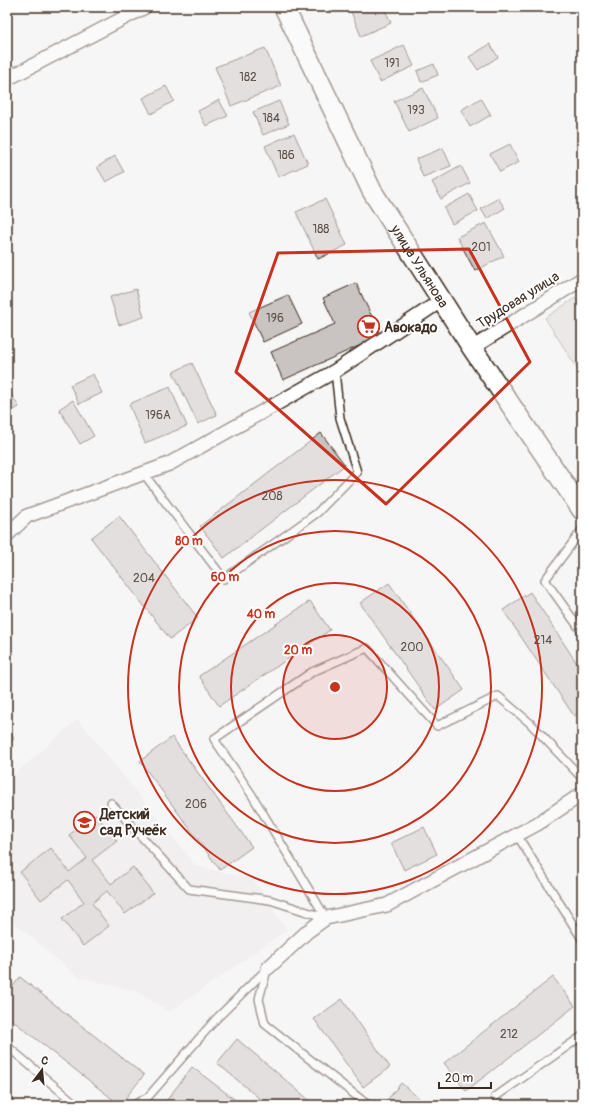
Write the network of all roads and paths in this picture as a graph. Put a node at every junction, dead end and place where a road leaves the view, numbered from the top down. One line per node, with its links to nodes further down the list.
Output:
1 (145, 7): 3 (street)
2 (284, 7): 5 (main road, улица Ульянова)
3 (7, 79)
4 (582, 279): 6 (street, Трудовая улица)
5 (442, 300): 6 (main road, улица Ульянова); 7 (street)
6 (472, 348): 9 (main road, улица Ульянова)
7 (335, 371): 8 (street); 8 (lane)
8 (144, 474): 11 (street)
9 (582, 510)
10 (582, 530): 12 (lane)
11 (7, 535)
12 (582, 632)
13 (582, 778): 17 (lane)
14 (582, 794): 16 (street)
15 (111, 803): 17 (lane)
16 (517, 835): 17 (street); 18 (lane)
17 (326, 918): 19 (street)
18 (582, 939)
19 (268, 968): 24 (lane); 25 (lane)
20 (582, 1036): 22 (lane)
21 (7, 1046): 23 (lane)
22 (495, 1097)
23 (77, 1105)
24 (134, 1105)
25 (368, 1105)

